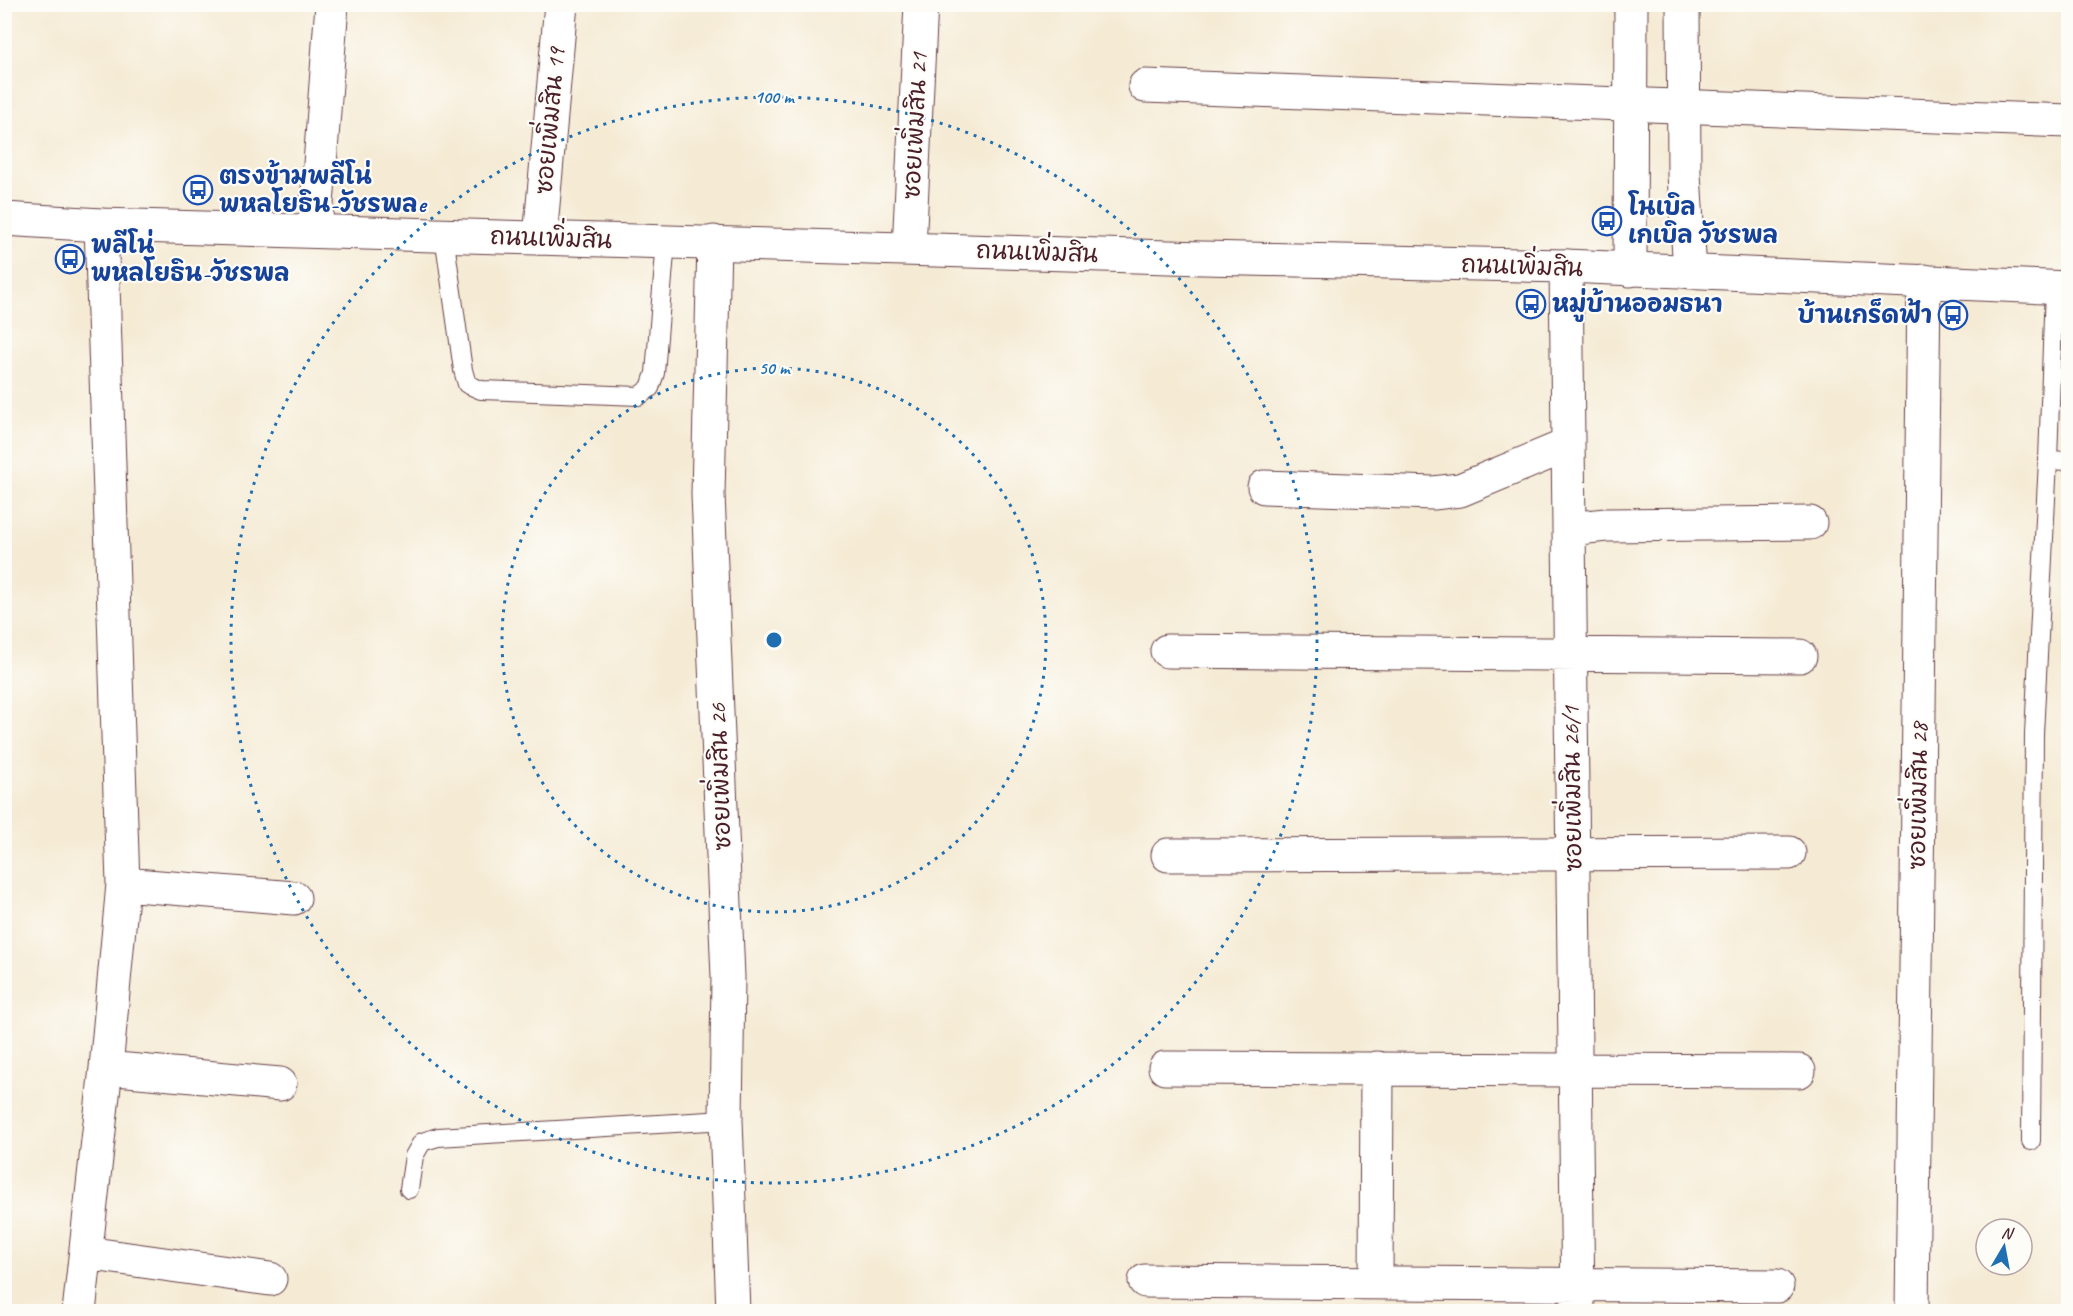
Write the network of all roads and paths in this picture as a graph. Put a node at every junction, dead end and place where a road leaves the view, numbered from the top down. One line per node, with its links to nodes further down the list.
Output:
1 (332, 4): 12 (street)
2 (561, 4): 14 (street, ซอยเพิ่มสิน 19)
3 (921, 4): 17 (street, ซอยเพิ่มสิน 21)
4 (1631, 4): 7 (street)
5 (1683, 4): 8 (street)
6 (1145, 86): 7 (street)
7 (1630, 104): 8 (street); 19 (street)
8 (1684, 107): 9 (street); 20 (street)
9 (2068, 121)
10 (4, 219): 11 (street, ถนนเพิ่มสิน)
11 (101, 225): 12 (street, ถนนเพิ่มสิน); 35 (street)
12 (315, 231): 13 (street, ถนนเพิ่มสิน)
13 (444, 235): 14 (street, ถนนเพิ่มสิน); 15 (lane)
14 (540, 238): 15 (street, ถนนเพิ่มสิน)
15 (666, 241): 16 (street, ถนนเพิ่มสิน)
16 (714, 242): 17 (street, ถนนเพิ่มสิน); 43 (street, ซอยเพิ่มสิน 26)
17 (909, 248): 18 (street, ถนนเพิ่มสิน)
18 (1566, 266): 19 (street, ถนนเพิ่มสิน); 23 (street, ซอยเพิ่มสิน 26/1)
19 (1630, 270): 20 (street, ถนนเพิ่มสิน)
20 (1690, 273): 21 (street, ถนนเพิ่มสิน)
21 (1924, 281): 22 (street, ถนนเพิ่มสิน); 54 (street, ซอยเพิ่มสิน 28)
22 (2061, 288): 24 (lane)
23 (1568, 445): 26 (street); 28 (street, ซอยเพิ่มสิน 26/1)
24 (2048, 460): 25 (lane); 44 (lane)
25 (2068, 461)
26 (1264, 487)
27 (1810, 523): 28 (street)
28 (1569, 530): 30 (street, ซอยเพิ่มสิน 26/1)
29 (1167, 651): 30 (street)
30 (1570, 654): 31 (street); 32 (street, ซอยเพิ่มสิน 26/1)
31 (1800, 656)
32 (1572, 853): 33 (street); 34 (street); 40 (street, ซอยเพิ่มสิน 26/1)
33 (1789, 853)
34 (1168, 855)
35 (123, 884): 36 (street); 37 (street)
36 (294, 898)
37 (106, 1068): 42 (street); 46 (street)
38 (1165, 1068): 39 (street)
39 (1377, 1068): 40 (street); 49 (street)
40 (1575, 1069): 41 (street); 51 (street, ซอยเพิ่มสิน 26/1)
41 (1799, 1071)
42 (280, 1084)
43 (726, 1120): 45 (lane); 53 (street, ซอยเพิ่มสิน 26)
44 (2031, 1142)
45 (409, 1189)
46 (86, 1252): 47 (street); 52 (street)
47 (270, 1279)
48 (1145, 1281): 49 (street)
49 (1376, 1283): 51 (street)
50 (1777, 1287): 51 (street)
51 (1577, 1298)
52 (79, 1311)
53 (733, 1311)
54 (1912, 1311)

